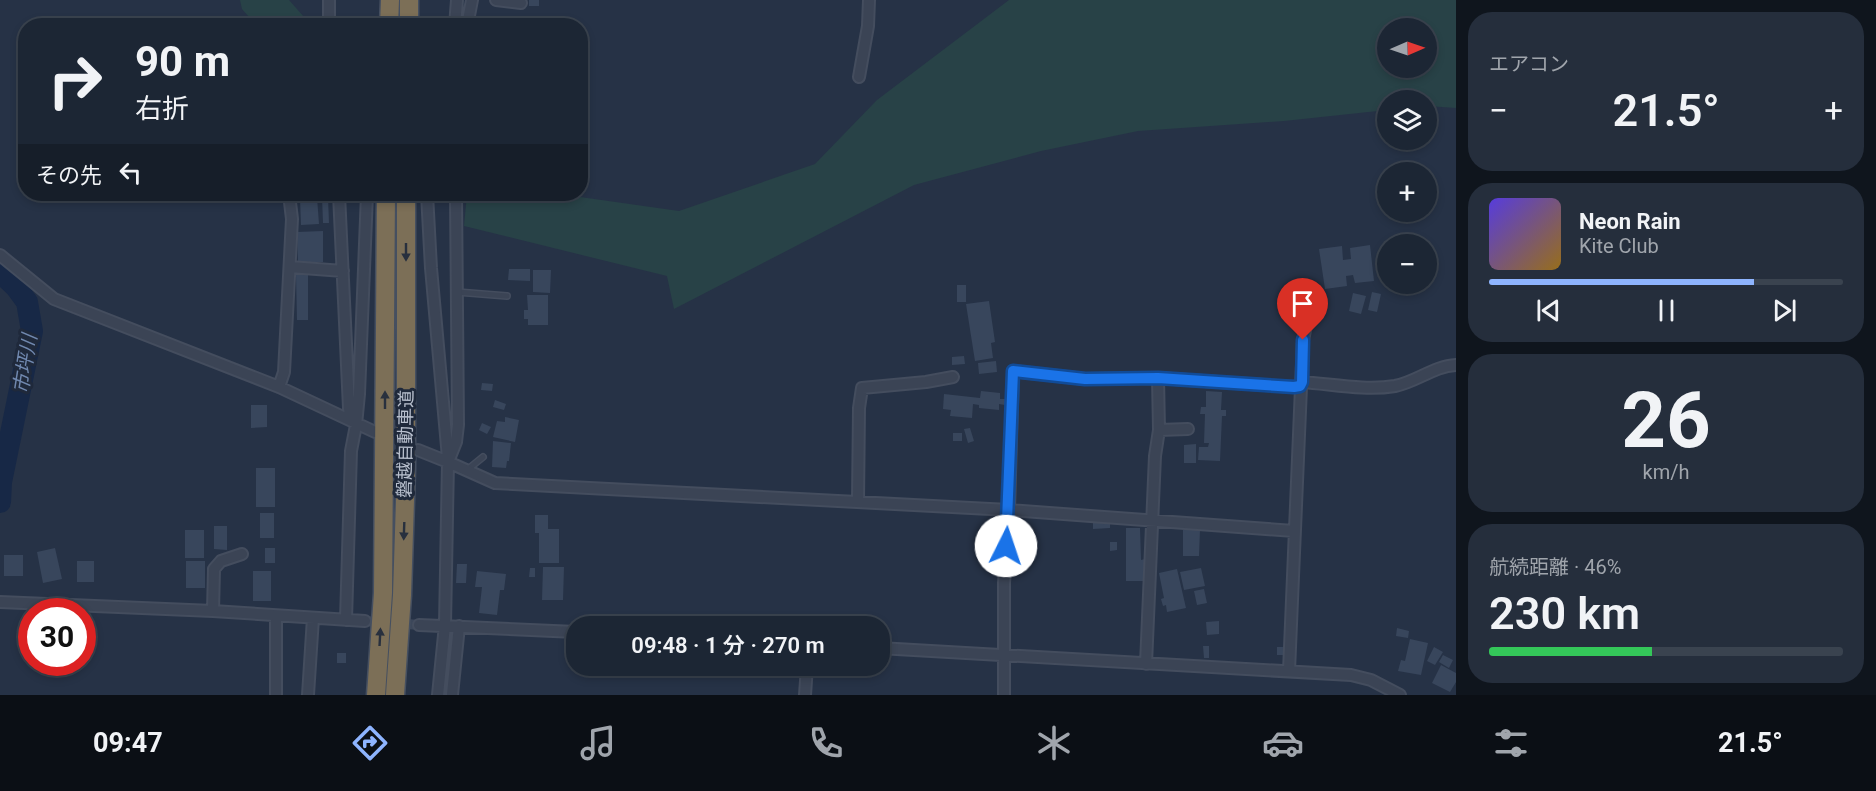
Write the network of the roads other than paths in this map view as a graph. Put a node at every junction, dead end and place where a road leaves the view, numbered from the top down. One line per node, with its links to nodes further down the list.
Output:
1 (329, 0): 9 (street)
2 (390, 0): 10 (highway)
3 (409, 0): 11 (highway)
4 (457, 0): 12 (street)
5 (472, 0): 13 (street)
6 (496, 0): 8 (street)
7 (869, 0): 14 (street)
8 (521, 3)
9 (329, 18)
10 (389, 18)
11 (409, 18)
12 (456, 18)
13 (469, 18)
14 (859, 78)
15 (290, 201): 23 (street)
16 (339, 201): 24 (street)
17 (367, 201): 33 (street)
18 (386, 201): 63 (highway, 磐越自動車道, one-way to 18)
19 (406, 201): 64 (highway, 磐越自動車道, one-way to 64)
20 (427, 201): 39 (street)
21 (456, 201): 25 (street)
22 (0, 255): 32 (street)
23 (290, 267): 24 (street); 32 (street)
24 (344, 270): 33 (street)
25 (457, 292): 26 (lane); 39 (street)
26 (507, 296)
27 (1312, 297): 31 (street)
28 (1456, 365): 31 (street)
29 (953, 376): 41 (street)
30 (1158, 378): 31 (street); 35 (street); 42 (street)
31 (1302, 382): 44 (street)
32 (279, 387): 33 (street)
33 (356, 425): 36 (street); 50 (street)
34 (1188, 429): 35 (street)
35 (1159, 430): 43 (street)
36 (375, 432)
37 (418, 450): 39 (street)
38 (483, 457): 40 (lane)
39 (448, 462): 40 (street); 53 (street)
40 (467, 470): 41 (street)
41 (858, 501): 42 (street)
42 (1009, 510): 43 (street); 57 (street)
43 (1152, 520): 44 (street); 58 (street)
44 (1294, 531): 59 (street)
45 (242, 554): 47 (street)
46 (0, 602): 47 (street)
47 (213, 611): 48 (street)
48 (276, 616): 49 (street); 61 (street)
49 (313, 618): 50 (street); 62 (street)
50 (346, 620): 51 (street)
51 (365, 621)
52 (419, 625): 53 (street)
53 (445, 625): 54 (street); 65 (street)
54 (459, 626): 55 (street); 66 (street)
55 (566, 631)
56 (890, 649): 57 (street)
57 (1005, 655): 58 (street); 68 (street)
58 (1146, 664): 59 (street)
59 (1289, 671): 69 (street)
60 (806, 676): 67 (street)
61 (276, 695)
62 (308, 695)
63 (376, 695)
64 (395, 695)
65 (438, 695)
66 (452, 695)
67 (805, 695)
68 (1004, 695)
69 (1400, 695)

